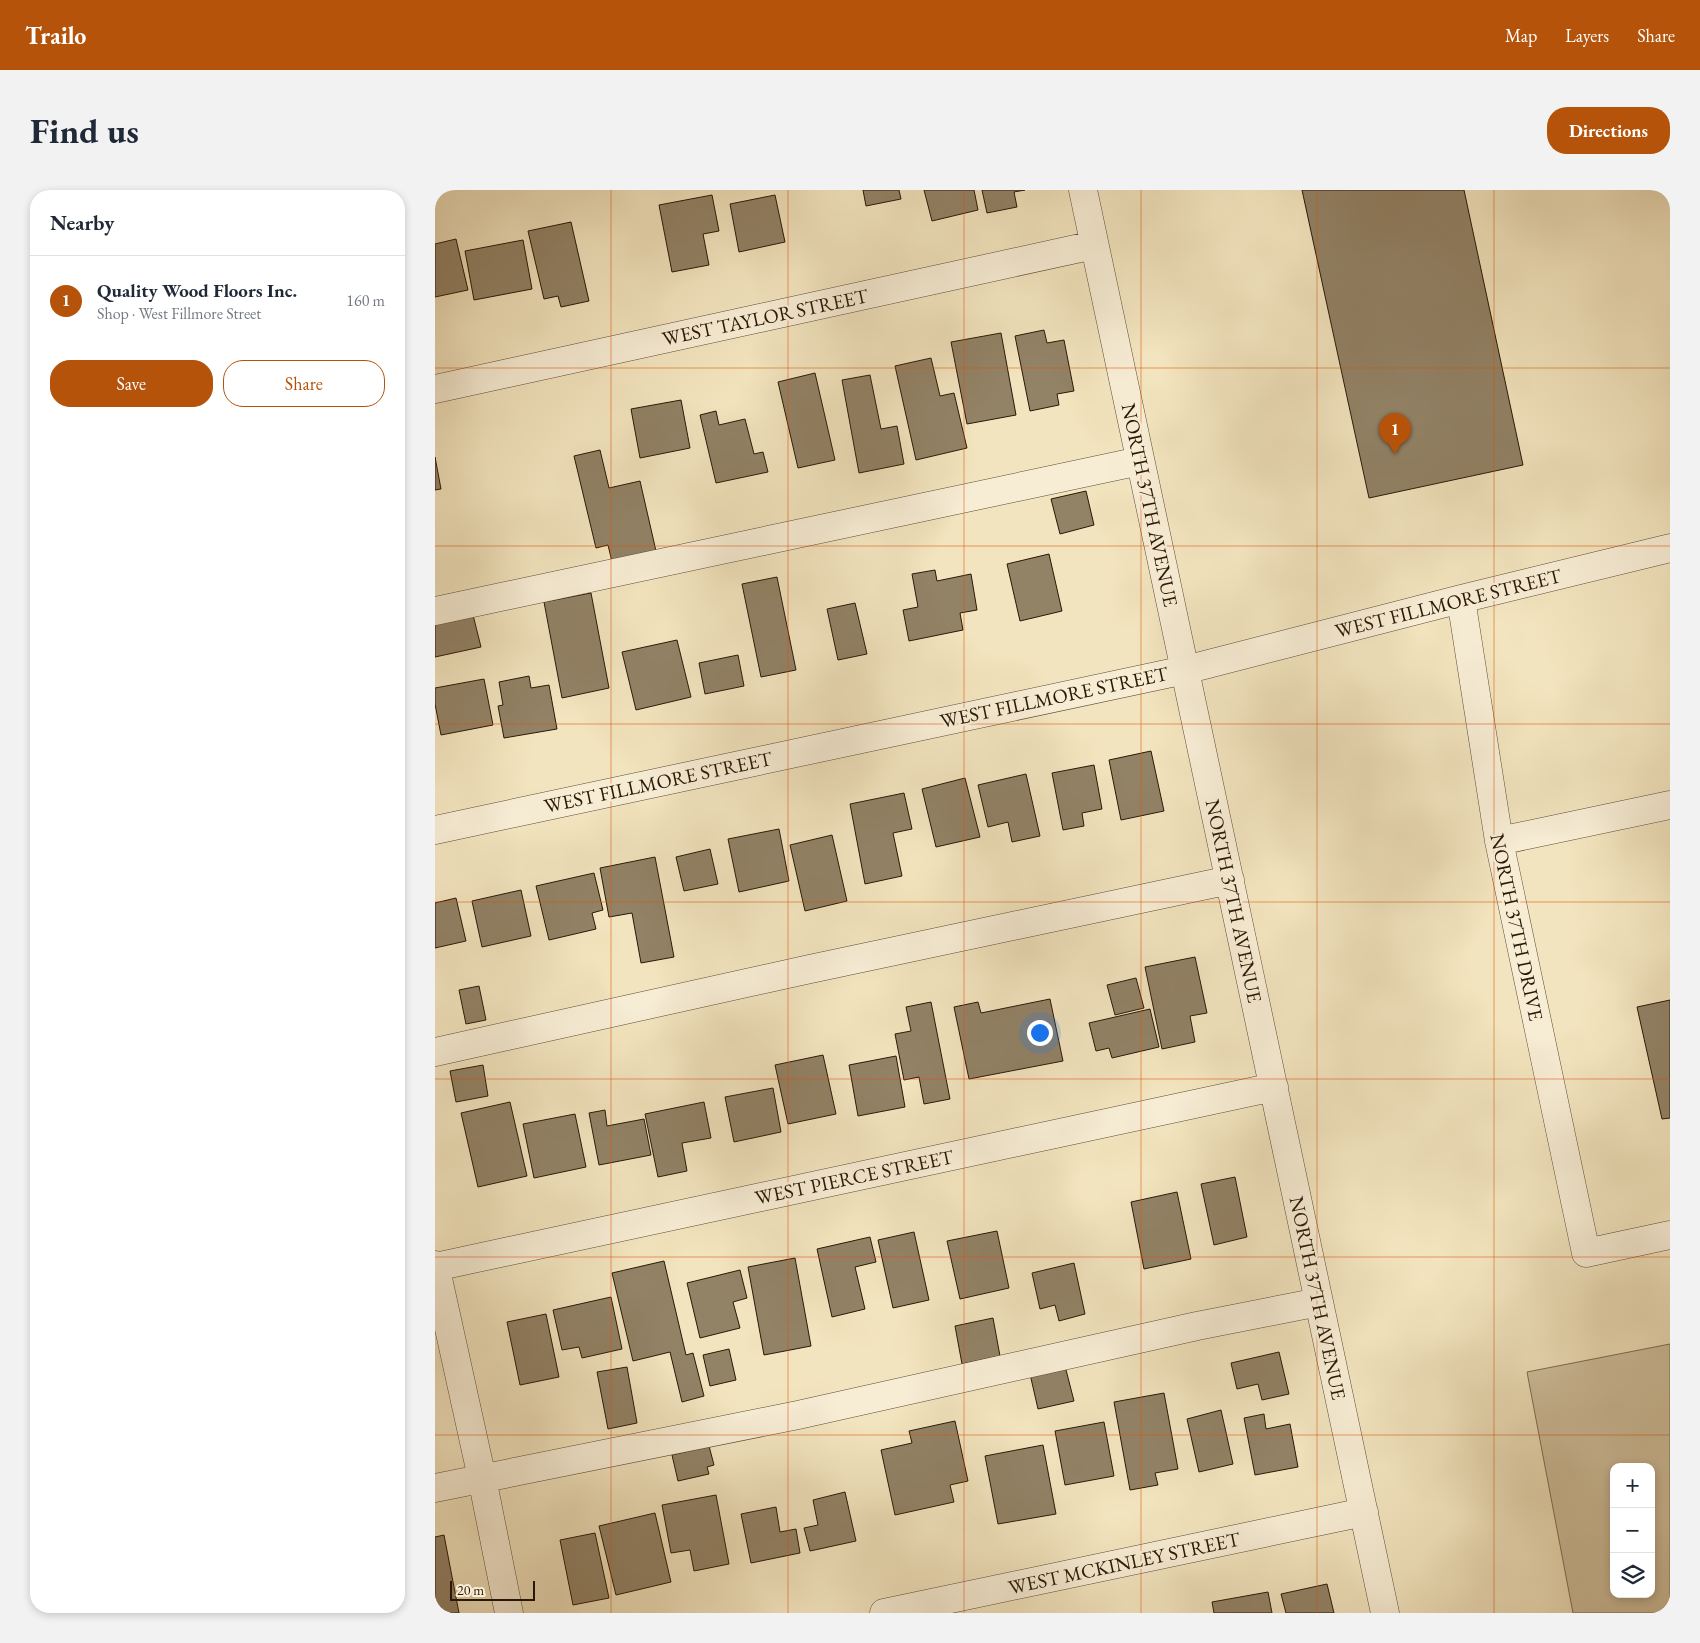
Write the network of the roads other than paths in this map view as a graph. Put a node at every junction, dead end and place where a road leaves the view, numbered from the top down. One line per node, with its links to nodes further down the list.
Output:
1 (1083, 190): 2 (street, NORTH 37TH AVENUE)
2 (1095, 245): 3 (street, WEST TAYLOR STREET); 4 (street, NORTH 37TH AVENUE)
3 (435, 389)
4 (1140, 461): 7 (street); 8 (street, NORTH 37TH AVENUE)
5 (1670, 548): 6 (street, WEST FILLMORE STREET)
6 (1461, 599): 8 (street, WEST FILLMORE STREET); 11 (street, NORTH 37TH DRIVE)
7 (435, 611)
8 (1185, 670): 10 (street, WEST FILLMORE STREET); 12 (street, NORTH 37TH AVENUE)
9 (1670, 805): 11 (street)
10 (435, 830)
11 (1499, 842): 15 (street, NORTH 37TH DRIVE)
12 (1229, 880): 13 (street); 14 (street, NORTH 37TH AVENUE)
13 (435, 1052)
14 (1273, 1087): 16 (street, WEST PIERCE STREET); 17 (street, NORTH 37TH AVENUE)
15 (1670, 1235)
16 (435, 1266): 18 (street)
17 (1319, 1302): 18 (street); 20 (street, NORTH 37TH AVENUE)
18 (481, 1478): 19 (street); 21 (street)
19 (435, 1488)
20 (1364, 1512): 22 (street, WEST MCKINLEY STREET); 23 (street, NORTH 37TH AVENUE)
21 (509, 1613)
22 (884, 1613)
23 (1385, 1613)

